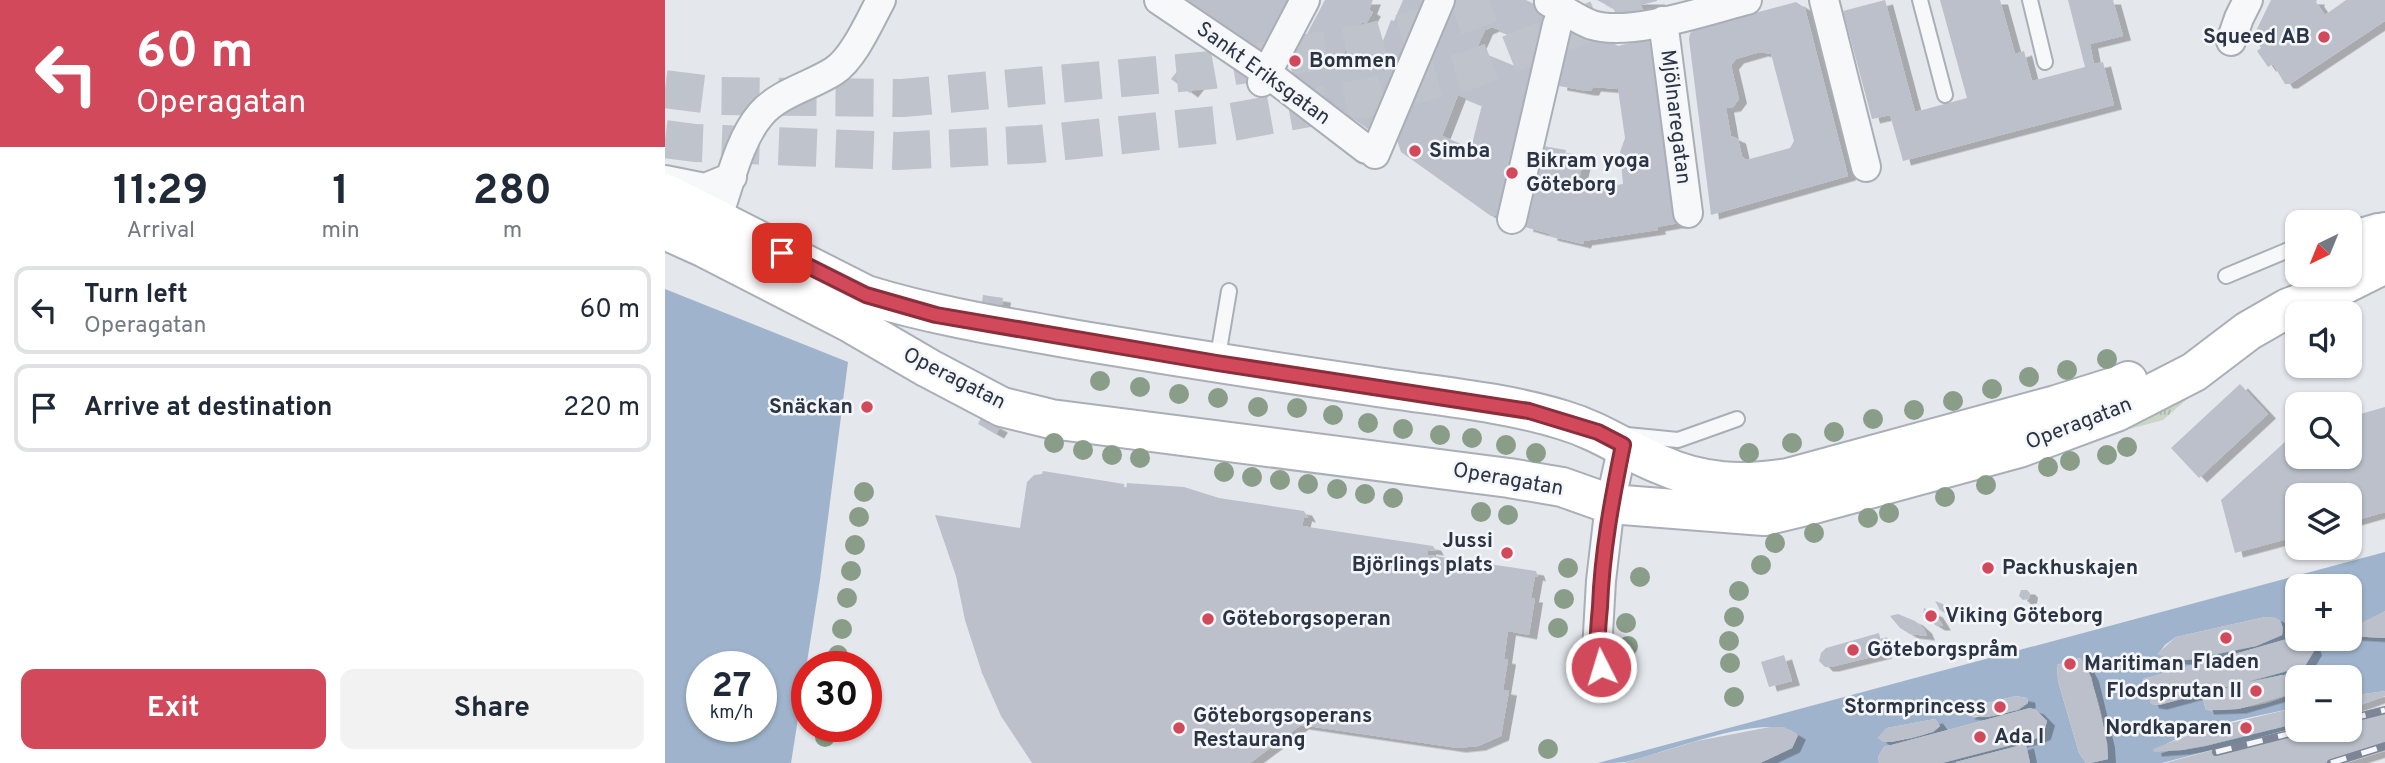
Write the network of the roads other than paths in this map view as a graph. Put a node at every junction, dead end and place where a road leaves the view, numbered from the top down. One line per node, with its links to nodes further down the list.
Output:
1 (881, 0): 17 (street)
2 (1159, 0): 14 (street, Sankt Eriksgatan)
3 (1305, 0): 14 (street)
4 (1440, 0): 14 (street, Sankt Eriksgatan)
5 (1747, 0): 11 (street)
6 (1824, 0): 16 (street)
7 (1920, 0): 15 (lane)
8 (2030, 0): 13 (lane)
9 (2248, 0): 12 (street)
10 (1555, 5): 11 (street); 21 (street)
11 (1663, 21): 20 (street, Mjölnaregatan)
12 (2231, 41)
13 (2045, 62)
14 (1268, 70)
15 (1945, 95)
16 (1867, 167)
17 (732, 177): 18 (street); 26 (street)
18 (665, 180)
19 (665, 193): 26 (street, Operagatan)
20 (1688, 213)
21 (1512, 219)
22 (2385, 219): 23 (lane)
23 (2363, 225)
24 (665, 230): 26 (street, Operagatan)
25 (2385, 232): 27 (street)
26 (711, 234): 33 (street, Operagatan); 36 (street, Operagatan)
27 (2363, 246)
28 (2285, 251): 30 (lane)
29 (2385, 264): 36 (street, Operagatan)
30 (2226, 276)
31 (2285, 284): 35 (street, Operagatan)
32 (1229, 291): 33 (lane)
33 (1217, 363): 35 (street, Operagatan)
34 (1737, 419): 35 (lane)
35 (1611, 438): 36 (street)
36 (1610, 504): 37 (street)
37 (1605, 683)

